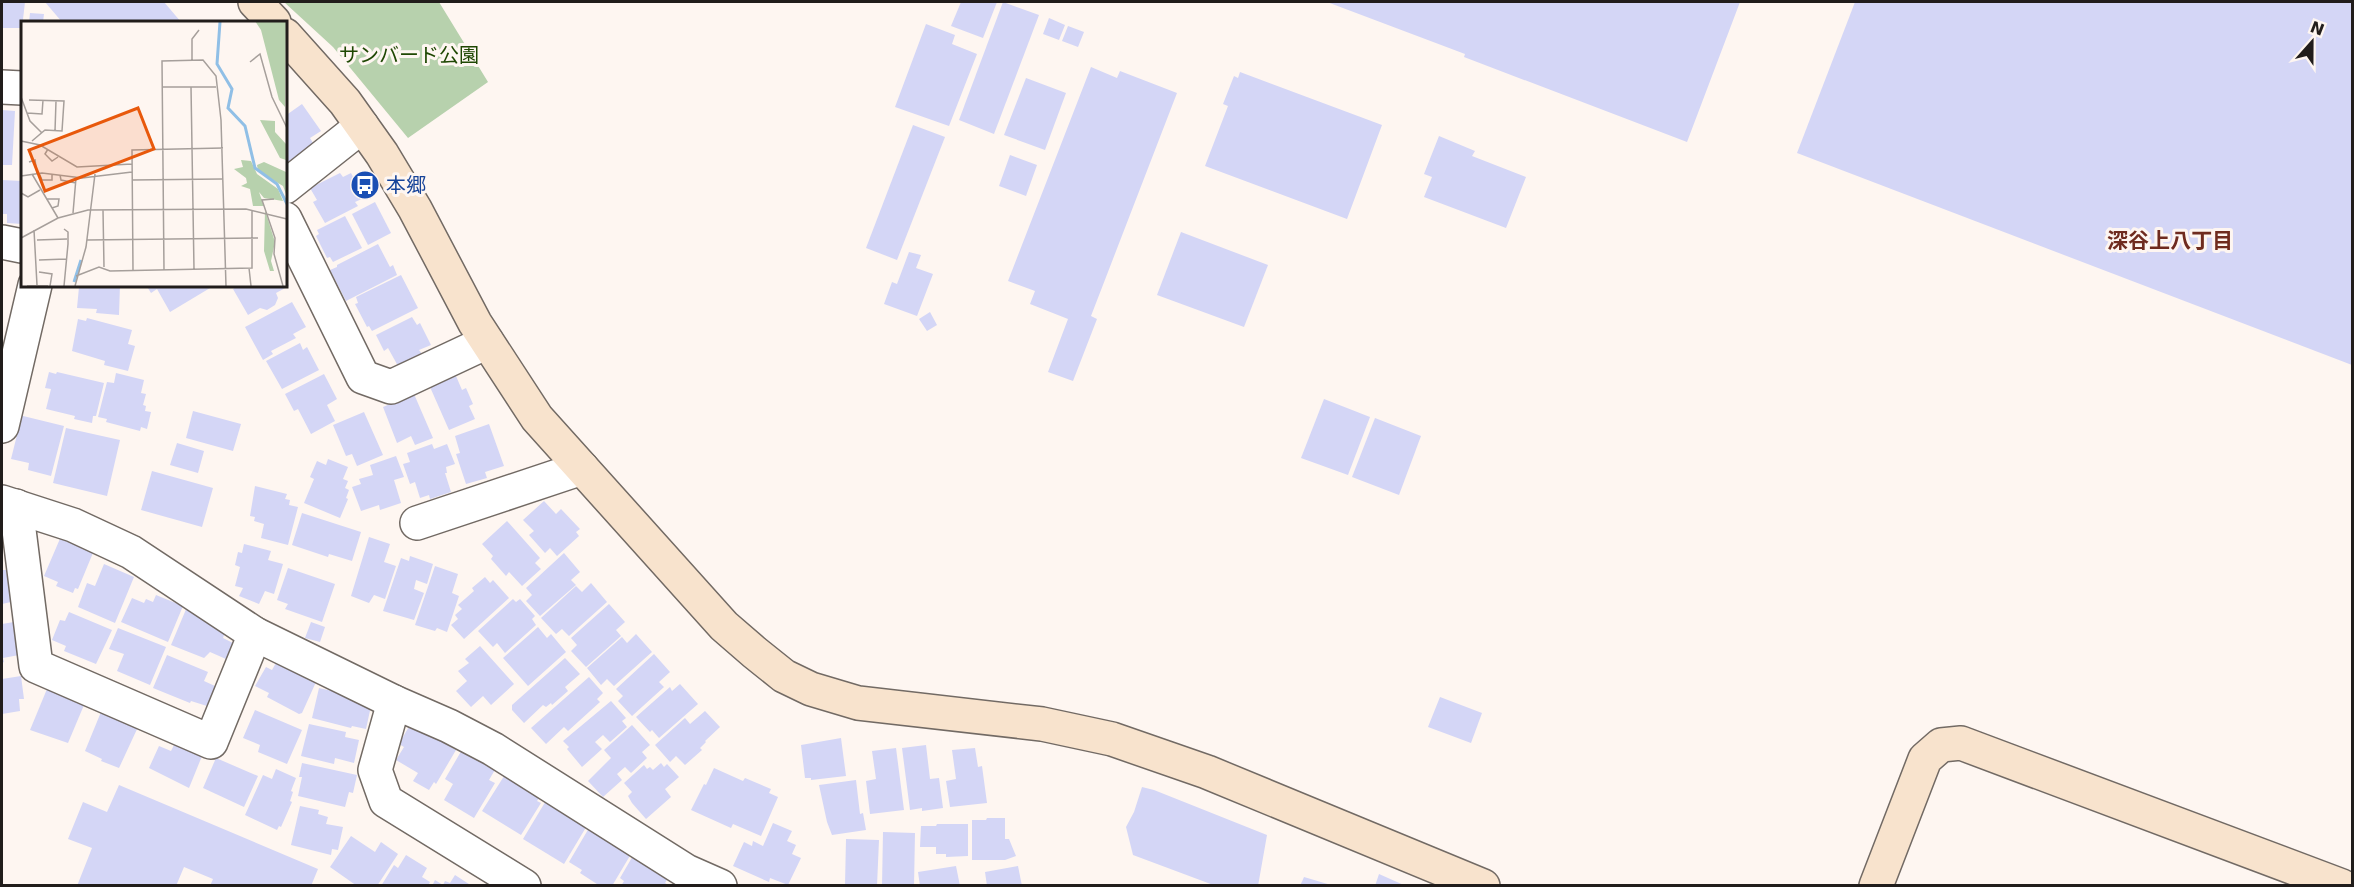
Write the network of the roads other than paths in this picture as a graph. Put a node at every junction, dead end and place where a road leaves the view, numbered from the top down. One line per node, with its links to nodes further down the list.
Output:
1 (255, 2): 2 (street)
2 (272, 21)
3 (286, 36): 6 (street)
4 (2, 87): 5 (street)
5 (21, 88)
6 (362, 126): 7 (street); 12 (street)
7 (286, 186)
8 (286, 221): 12 (street)
9 (2, 242): 10 (street)
10 (21, 246)
11 (35, 286): 13 (street)
12 (487, 342): 14 (street)
13 (2, 426)
14 (582, 468): 16 (street); 22 (street)
15 (9, 504): 17 (street); 17 (street)
16 (417, 523)
17 (255, 634): 18 (street)
18 (394, 702): 19 (street); 20 (street)
19 (684, 878): 21 (street)
20 (524, 885)
21 (720, 885)
22 (1483, 885)
23 (1876, 885): 24 (street)
24 (2342, 885)

